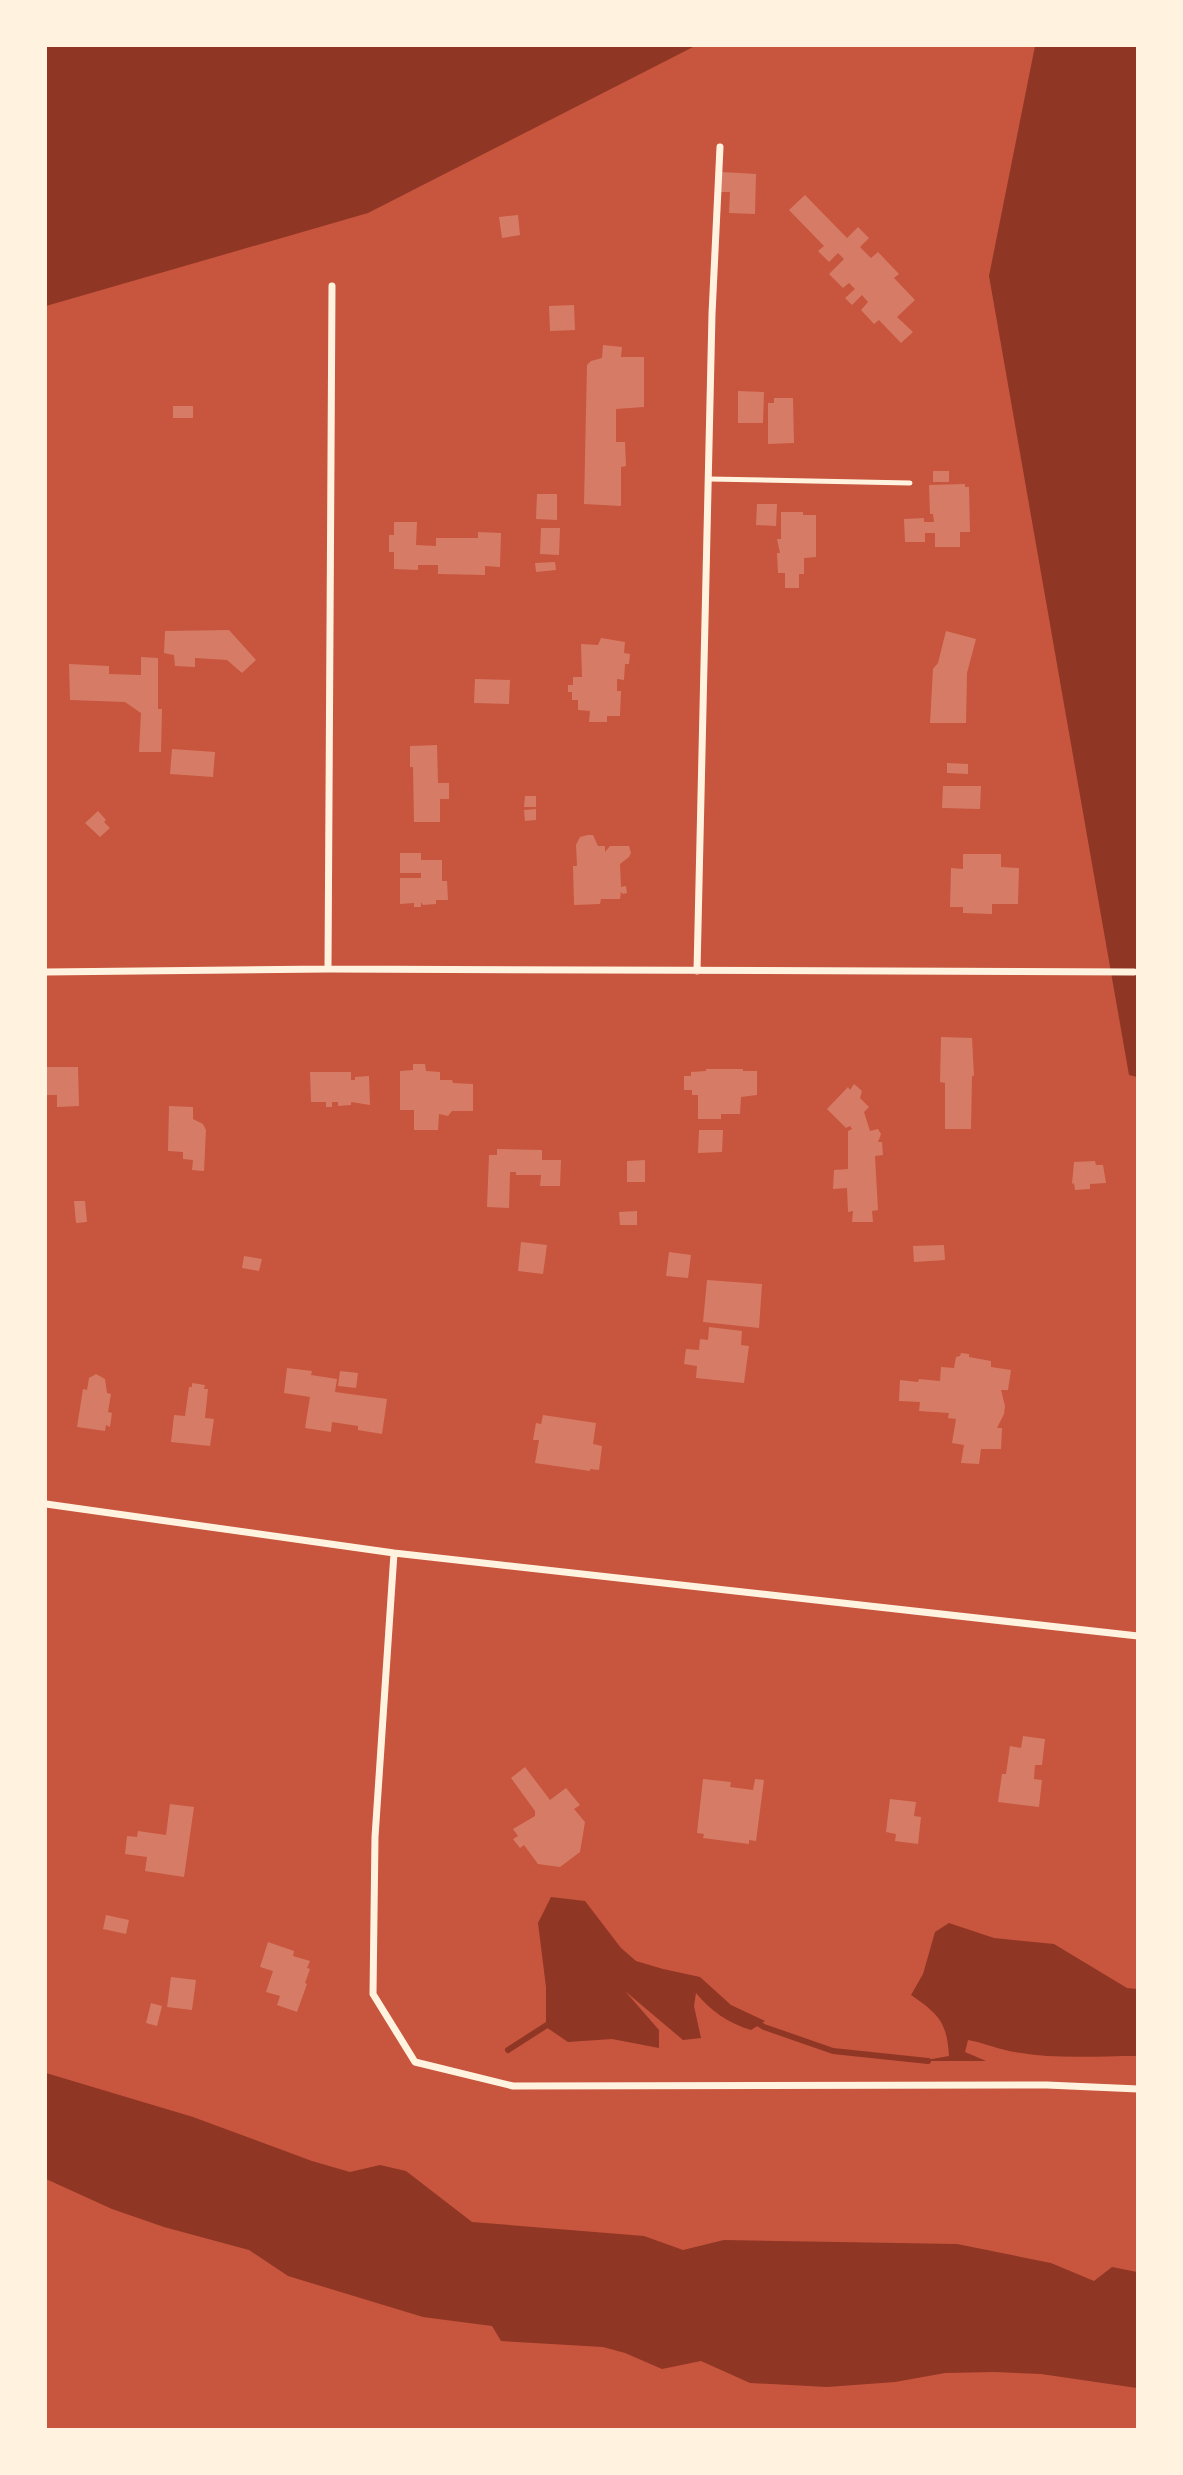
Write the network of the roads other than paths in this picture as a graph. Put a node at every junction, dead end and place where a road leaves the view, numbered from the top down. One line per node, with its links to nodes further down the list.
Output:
1 (720, 146): 3 (street)
2 (332, 286): 5 (street)
3 (709, 479): 4 (lane); 6 (street)
4 (910, 483)
5 (328, 969): 6 (street); 7 (street)
6 (698, 971): 8 (street)
7 (46, 972)
8 (1134, 972)
9 (46, 1504): 10 (street)
10 (394, 1553): 11 (street); 12 (street)
11 (1138, 1636)
12 (1138, 2089)

